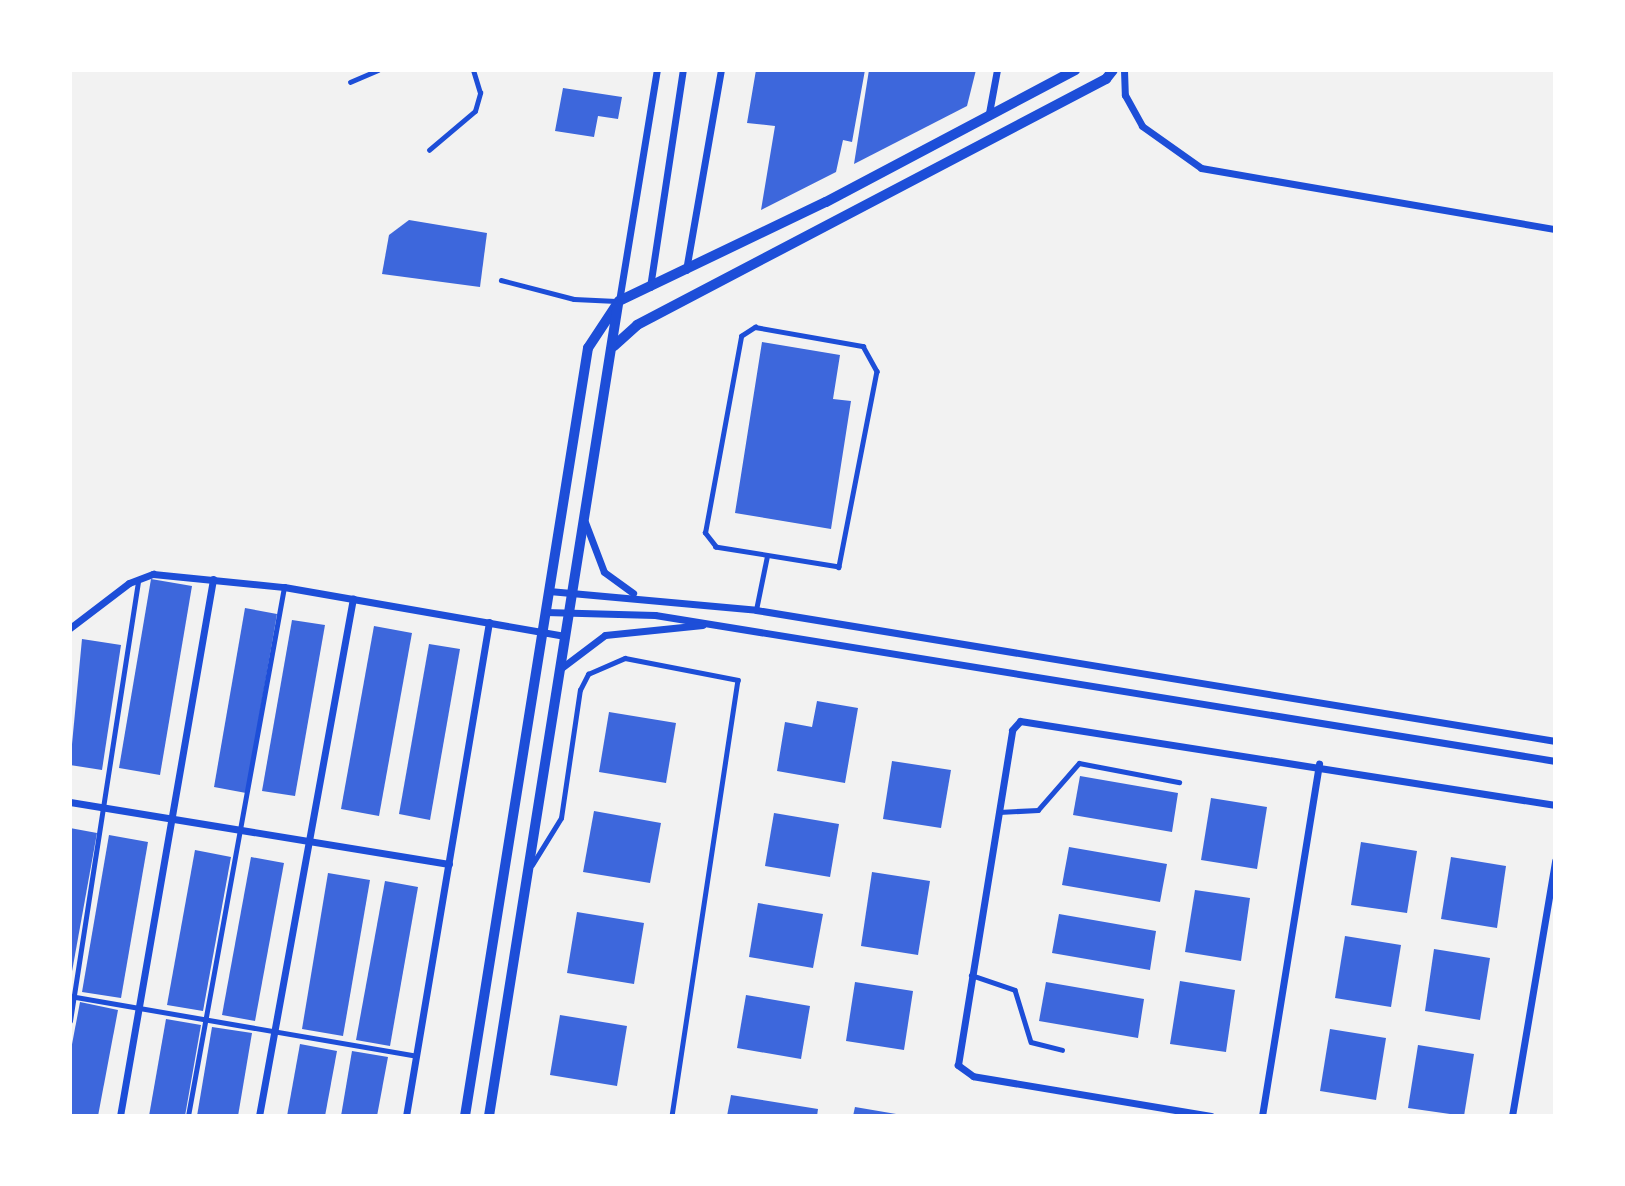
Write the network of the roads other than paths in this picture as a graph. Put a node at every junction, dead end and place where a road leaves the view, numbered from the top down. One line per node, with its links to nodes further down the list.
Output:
1 (378, 70): 10 (lane)
2 (473, 70): 12 (lane)
3 (657, 70): 17 (street)
4 (683, 70): 16 (street)
5 (721, 70): 14 (street)
6 (997, 70): 11 (street)
7 (1075, 70): 11 (street)
8 (1113, 70): 18 (street)
9 (1124, 70): 13 (street)
10 (350, 82)
11 (989, 113): 14 (street)
12 (429, 150)
13 (1555, 229)
14 (686, 271): 16 (street)
15 (501, 280): 17 (lane)
16 (650, 287): 17 (street)
17 (619, 301): 18 (street); 24 (street)
18 (614, 346): 19 (street)
19 (584, 518): 25 (street); 26 (street)
20 (767, 556): 20 (lane); 28 (lane)
21 (139, 576): 22 (street); 33 (street); 43 (lane)
22 (213, 579): 23 (street); 45 (street)
23 (284, 587): 27 (street); 46 (lane)
24 (549, 591): 25 (street); 29 (street)
25 (573, 592): 26 (street); 30 (street)
26 (635, 594): 28 (street)
27 (353, 598): 31 (street); 47 (street)
28 (756, 611): 37 (street)
29 (545, 612): 30 (street); 34 (street)
30 (569, 613): 32 (street); 35 (street)
31 (489, 622): 34 (street); 49 (street)
32 (713, 624): 36 (street); 38 (street)
33 (70, 628)
34 (542, 632): 35 (street); 63 (street)
35 (565, 636): 36 (street)
36 (560, 669): 50 (street)
37 (1555, 741)
38 (1555, 761)
39 (1319, 764): 42 (street); 44 (street); 67 (street)
40 (1180, 782): 44 (lane)
41 (70, 802): 43 (street)
42 (1555, 805)
43 (102, 807): 45 (street); 52 (lane)
44 (998, 812): 51 (street)
45 (173, 819): 46 (street); 53 (street)
46 (241, 830): 47 (street); 54 (lane)
47 (309, 841): 49 (street); 56 (street)
48 (1555, 862): 68 (street)
49 (449, 864): 58 (street)
50 (528, 870): 64 (street); 65 (lane)
51 (970, 975): 57 (lane); 66 (street)
52 (72, 996): 53 (lane); 55 (lane)
53 (139, 1008): 54 (lane); 59 (street)
54 (206, 1019): 56 (lane); 60 (lane)
55 (70, 1021)
56 (274, 1031): 58 (lane); 61 (street)
57 (1062, 1050)
58 (416, 1056): 62 (street)
59 (120, 1116)
60 (188, 1116)
61 (259, 1116)
62 (406, 1116)
63 (465, 1116)
64 (489, 1116)
65 (672, 1116)
66 (1211, 1116)
67 (1262, 1116)
68 (1512, 1116)

